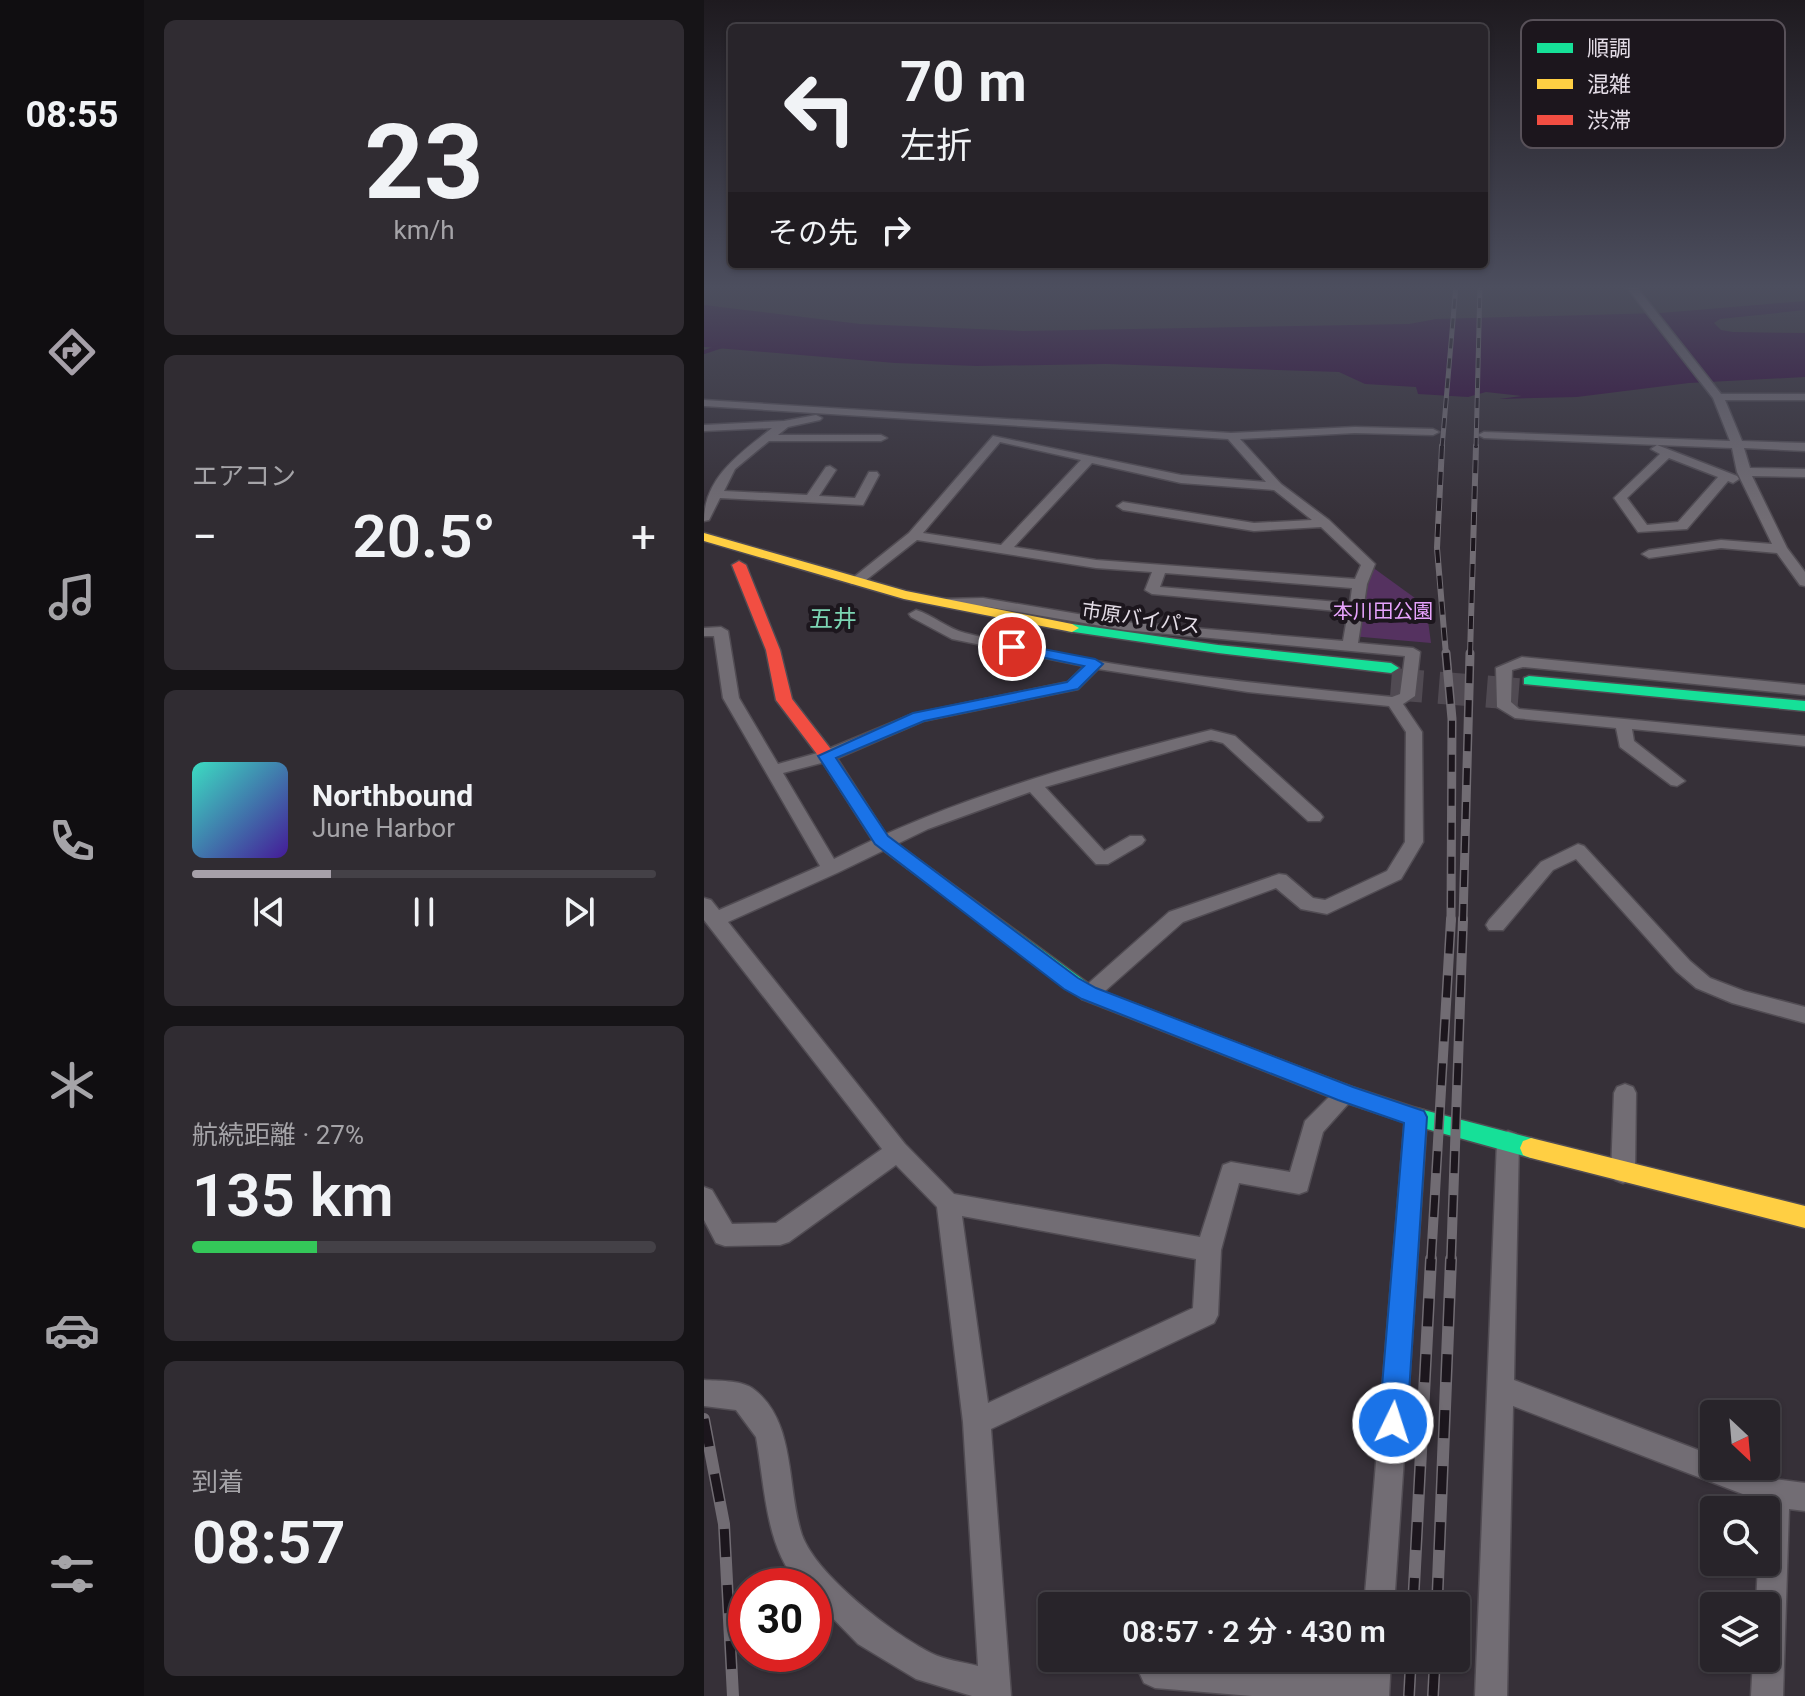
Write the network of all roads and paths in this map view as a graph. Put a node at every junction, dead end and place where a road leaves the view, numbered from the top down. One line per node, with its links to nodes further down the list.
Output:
1 (1692, 364): 2 (street)
2 (1718, 397): 3 (street); 14 (street)
3 (1805, 397)
4 (704, 403): 5 (street)
5 (834, 412): 6 (street); 10 (street)
6 (784, 424): 7 (street); 11 (street)
7 (704, 428)
8 (1433, 432): 10 (street)
9 (1484, 435): 13 (street)
10 (1231, 436): 23 (street)
11 (769, 438): 12 (street); 24 (street)
12 (881, 438)
13 (1644, 441): 14 (street); 16 (street)
14 (1737, 444): 15 (street); 21 (street)
15 (1805, 447)
16 (1667, 454): 22 (street); 22 (street)
17 (1088, 460): 23 (street); 29 (street); 32 (street)
18 (830, 470): 25 (street)
19 (1805, 473): 21 (street)
20 (873, 475): 25 (street)
21 (1745, 477): 22 (street); 31 (street)
22 (1724, 478)
23 (1277, 487): 28 (street)
24 (716, 494): 25 (street); 27 (street)
25 (811, 499)
26 (1123, 506): 28 (street)
27 (704, 517)
28 (1324, 523): 39 (street)
29 (914, 536): 32 (street); 37 (street)
30 (704, 537): 37 (main road, 市原バイパス)
31 (1781, 549): 33 (street); 38 (street)
32 (1004, 550): 36 (street)
33 (1649, 554)
34 (704, 556): 35 (main road, 市原バイパス)
35 (739, 565): 40 (main road, 市原バイパス); 51 (main road)
36 (1160, 569): 39 (street); 41 (street)
37 (856, 581): 40 (main road, 市原バイパス)
38 (1805, 582)
39 (1360, 584): 41 (street)
40 (923, 608): 43 (street); 44 (street); 45 (main road, 市原バイパス)
41 (1357, 608): 43 (street)
42 (704, 632): 52 (street)
43 (1350, 646): 45 (street)
44 (1095, 664): 45 (street); 51 (street)
45 (1392, 685): 61 (street)
46 (1805, 690): 49 (street)
47 (1805, 706): 48 (main road)
48 (1805, 723)
49 (1624, 726): 50 (street); 53 (street)
50 (1805, 741)
51 (827, 756): 52 (street); 56 (main road)
52 (773, 770): 58 (street)
53 (1677, 781)
54 (1033, 785): 55 (street); 56 (street); 57 (street)
55 (1314, 817)
56 (881, 840): 58 (street); 61 (main road)
57 (1136, 840)
58 (831, 869): 59 (street)
59 (709, 912): 67 (street)
60 (1496, 925): 62 (street)
61 (1089, 994): 64 (main road)
62 (1805, 1015)
63 (1625, 1093): 68 (street)
64 (1346, 1094): 65 (main road); 72 (street)
65 (1416, 1117): 66 (main road); 78 (street)
66 (1508, 1141): 68 (main road); 73 (street)
67 (897, 1151): 69 (street); 70 (street)
68 (1623, 1173): 71 (main road)
69 (704, 1197)
70 (948, 1203): 72 (street); 75 (street)
71 (1805, 1217)
72 (1209, 1250): 75 (street)
73 (1501, 1388): 76 (street); 83 (street)
74 (704, 1393): 81 (street)
75 (977, 1422): 81 (street)
76 (1775, 1493): 77 (street); 84 (street)
77 (1805, 1497)
78 (1380, 1592)
79 (1155, 1672): 82 (street)
80 (1375, 1672): 82 (street)
81 (994, 1691)
82 (1373, 1694)
83 (1491, 1696)
84 (1767, 1696)

